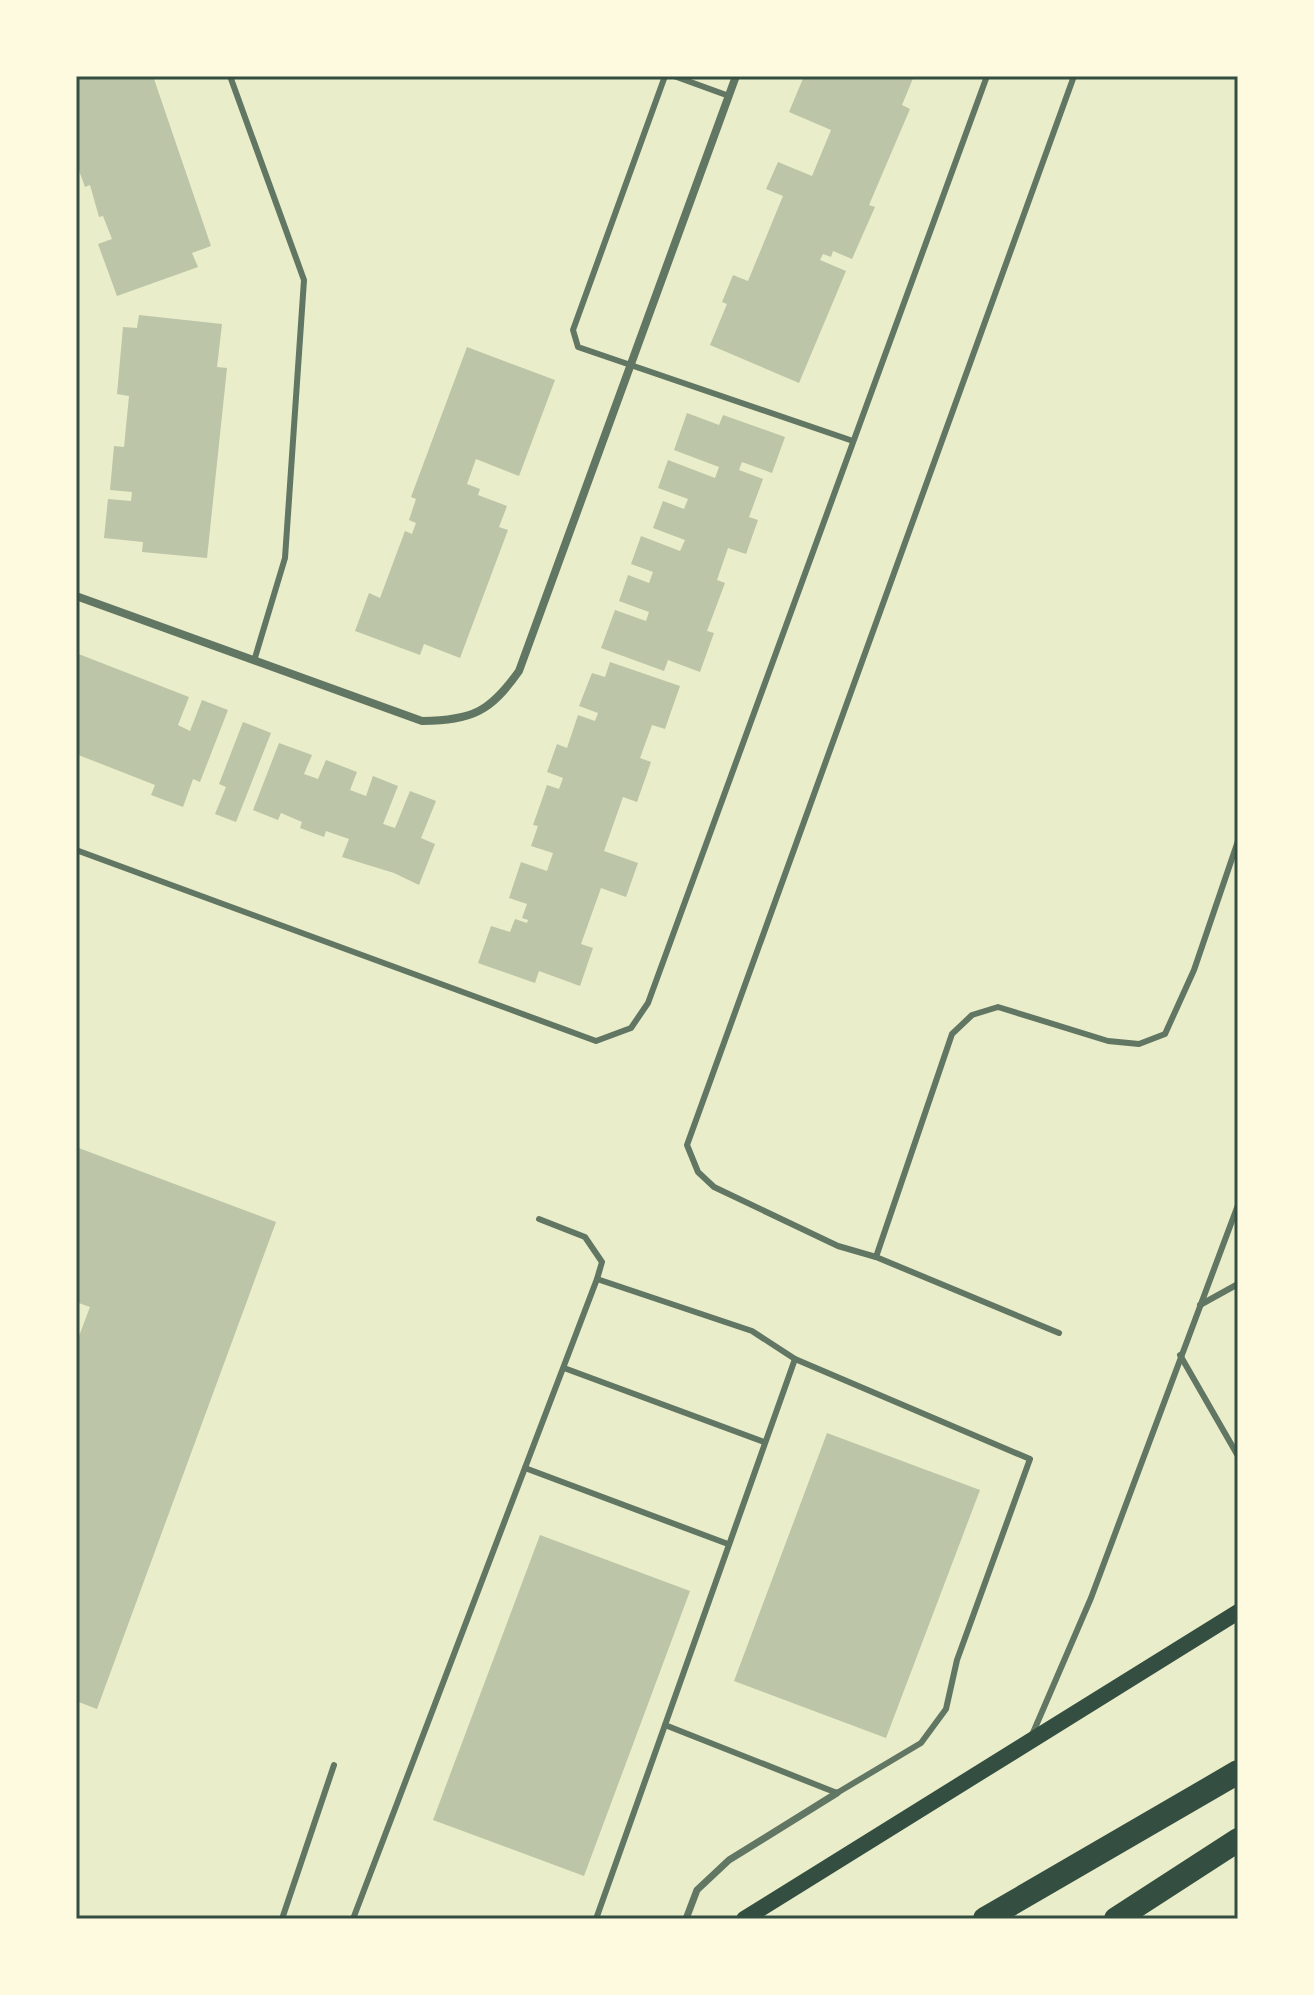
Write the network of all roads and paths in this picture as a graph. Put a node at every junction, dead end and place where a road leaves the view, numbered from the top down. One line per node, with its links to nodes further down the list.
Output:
1 (230, 76): 11 (lane)
2 (665, 76): 8 (lane)
3 (674, 76): 7 (lane)
4 (736, 76): 7 (street)
5 (987, 76): 9 (lane)
6 (1074, 76): 16 (lane)
7 (729, 96): 8 (street)
8 (631, 366): 9 (lane); 11 (street)
9 (853, 441): 13 (lane)
10 (76, 596): 11 (street)
11 (254, 661)
12 (1238, 841): 16 (lane)
13 (76, 850)
14 (1238, 1205): 19 (lane)
15 (539, 1219): 17 (lane)
16 (876, 1257): 20 (lane)
17 (597, 1279): 22 (lane); 23 (lane)
18 (1238, 1284): 19 (lane)
19 (1200, 1305): 21 (lane)
20 (1059, 1333)
21 (1180, 1355): 25 (lane); 30 (lane)
22 (795, 1359): 24 (lane); 33 (lane)
23 (564, 1368): 24 (lane); 26 (lane)
24 (764, 1442): 27 (lane)
25 (1238, 1456)
26 (525, 1468): 27 (lane); 36 (lane)
27 (728, 1544): 29 (lane)
28 (1238, 1612): 30 (main road)
29 (665, 1725): 33 (lane); 37 (lane)
30 (1030, 1739): 39 (main road)
31 (334, 1765): 35 (lane)
32 (1238, 1772): 40 (highway)
33 (837, 1793): 38 (street)
34 (1238, 1840): 41 (highway)
35 (282, 1919)
36 (353, 1919)
37 (596, 1919)
38 (686, 1919)
39 (744, 1919)
40 (985, 1919)
41 (1116, 1919)

